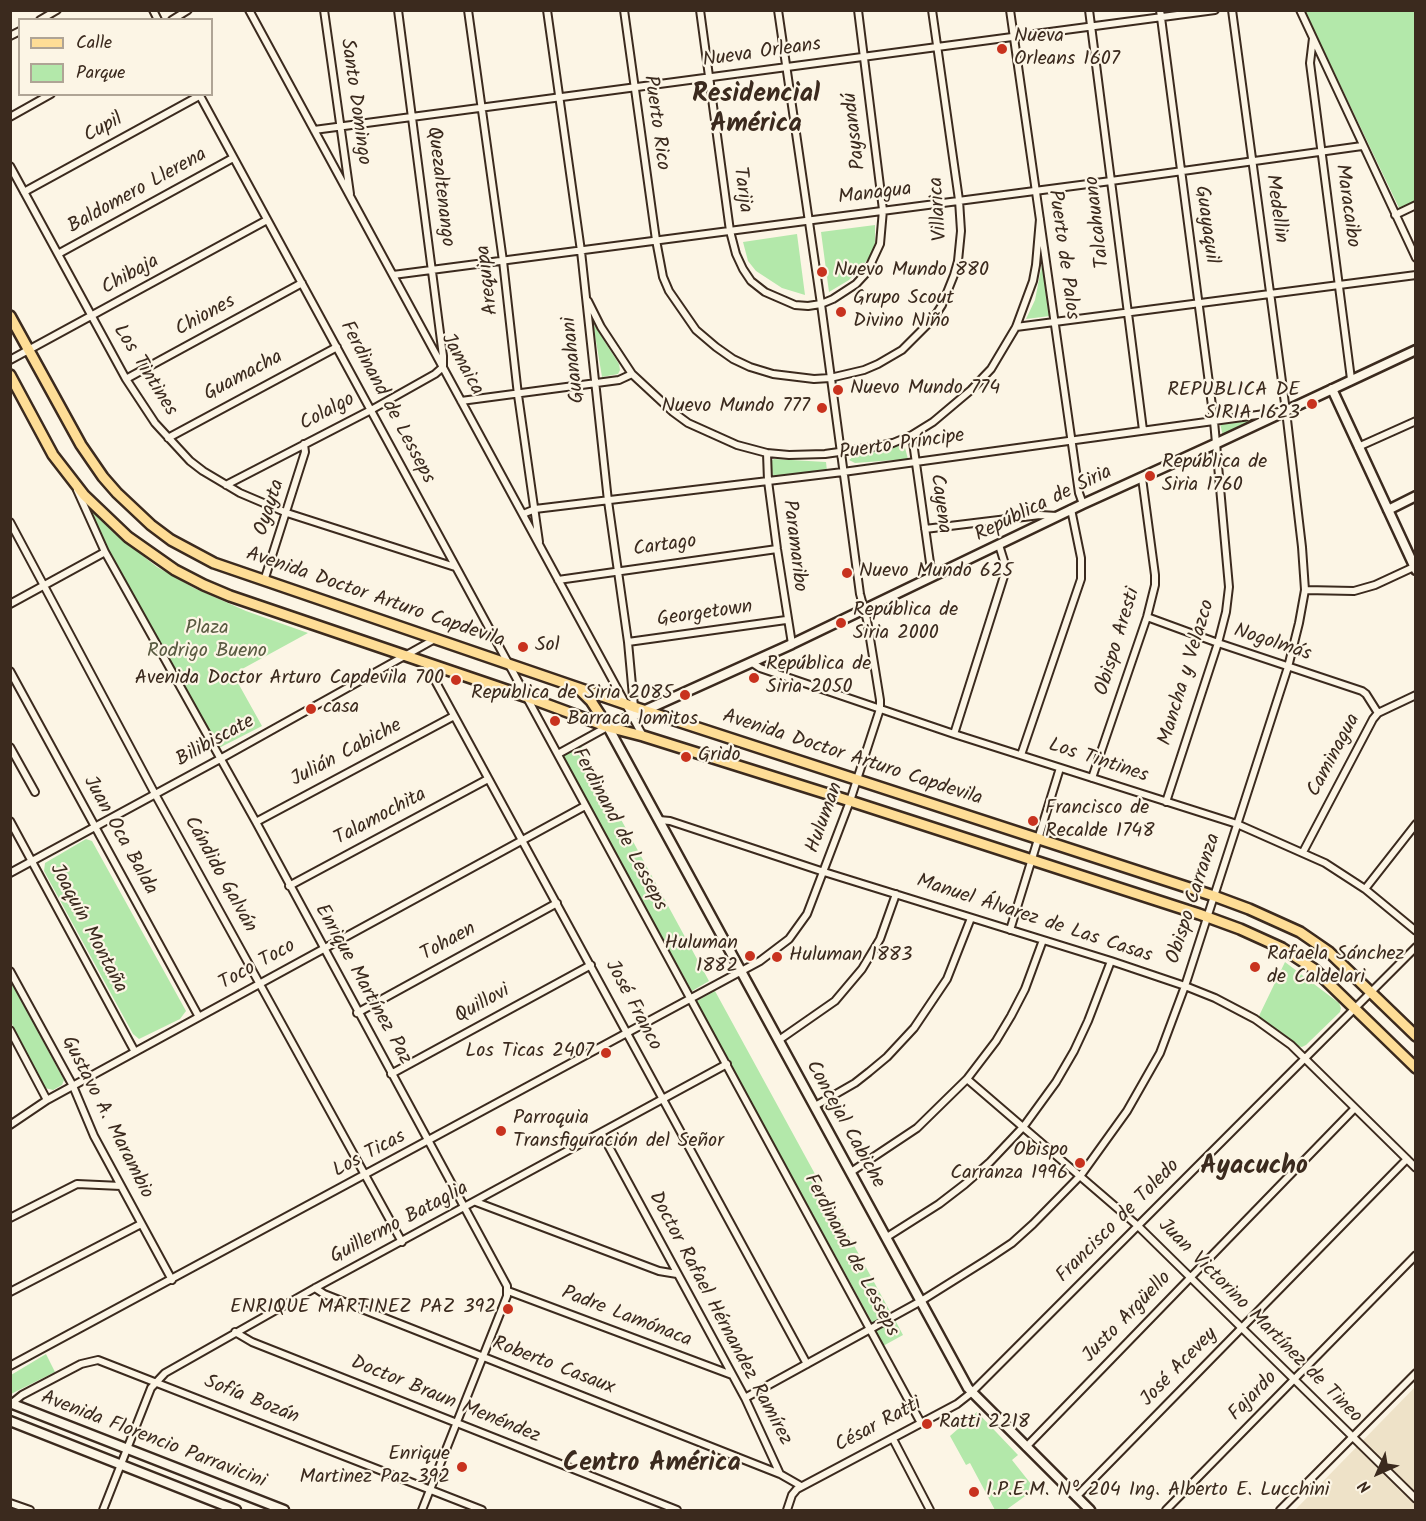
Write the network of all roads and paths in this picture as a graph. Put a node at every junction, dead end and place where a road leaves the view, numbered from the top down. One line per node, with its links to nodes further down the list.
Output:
1 (57, 10): 19 (street)
2 (188, 10): 20 (street)
3 (249, 10): 37 (street, Jamaica)
4 (324, 10): 36 (street, Santo Domingo)
5 (398, 10): 35 (street, Quezaltenango)
6 (468, 10): 33 (street, Arequipa)
7 (548, 10): 32 (street, Guanahani)
8 (624, 10): 28 (street, Puerto Rico)
9 (700, 10): 27 (street, Tarija)
10 (778, 10): 26 (street, Huluman)
11 (858, 10): 25 (street, Paysandú)
12 (932, 10): 24 (street, Villarica)
13 (1010, 10): 22 (street, Puerto de Palos)
14 (1089, 10): 21 (street, Talcahuano)
15 (1215, 10): 18 (street, Nueva Orleans)
16 (1232, 10): 41 (street, Medellin)
17 (1300, 10): 23 (street)
18 (1161, 14): 21 (street, Nueva Orleans); 43 (street, Guayaquil)
19 (43, 18)
20 (175, 18)
21 (1091, 27): 22 (street, Nueva Orleans); 44 (street, Talcahuano)
22 (1014, 38): 24 (street, Nueva Orleans); 45 (street, Puerto de Palos)
23 (1312, 38): 38 (street); 39 (street, Maracaibo)
24 (937, 47): 25 (street, Nueva Orleans); 48 (street, Villarica)
25 (864, 57): 26 (street, Nueva Orleans); 50 (street, Paysandú)
26 (787, 68): 27 (street, Nueva Orleans); 54 (street, Huluman)
27 (709, 78): 28 (street, Nueva Orleans); 55 (street, Tarija)
28 (633, 88): 32 (street, Nueva Orleans); 56 (street, Puerto Rico)
29 (47, 96): 34 (street)
30 (197, 96): 46 (street, Cupil)
31 (200, 96): 40 (street, Ferdinand de Lesseps)
32 (560, 98): 33 (street, Nueva Orleans); 57 (street, Guanahani)
33 (481, 108): 35 (street, Nueva Orleans); 60 (street, Arequipa)
34 (10, 117)
35 (413, 117): 36 (street, Nueva Orleans); 61 (street, Quezaltenango)
36 (340, 127): 37 (street, Nueva Orleans); 47 (street, Santo Domingo)
37 (314, 130): 47 (street, Jamaica)
38 (1362, 146): 39 (street, Managua); 51 (street)
39 (1322, 150): 41 (street, Managua); 65 (street, Maracaibo)
40 (233, 158): 53 (street, Ferdinand de Lesseps); 58 (street, Baldomero Llerena)
41 (1252, 161): 43 (street, Managua); 67 (street, Medellin)
42 (10, 166): 46 (street, Los Tintines)
43 (1181, 171): 44 (street, Managua); 68 (street, Guayaquil)
44 (1111, 181): 45 (street, Managua); 70 (street, Talcahuano)
45 (1036, 191): 48 (street, Managua); 52 (street, Puerto de Palos)
46 (24, 192): 58 (street, Los Tintines)
47 (351, 198): 62 (street, Jamaica)
48 (959, 200): 50 (street, Managua); 82 (street, Villarica)
49 (1416, 205): 51 (street)
50 (883, 210): 54 (street, Managua); 69 (street, Paysandú)
51 (1395, 215): 59 (street)
52 (1040, 219): 73 (street, Puerto de Palos); 74 (street)
53 (267, 220): 64 (street, Ferdinand de Lesseps); 72 (street, Chibaja)
54 (808, 220): 55 (street, Managua); 69 (street, Huluman)
55 (730, 231): 56 (street, Managua); 69 (street, Paysandú)
56 (656, 240): 57 (street, Managua); 82 (street, Villarica)
57 (580, 251): 60 (street, Managua); 66 (street, Guanahani)
58 (58, 254): 72 (street, Los Tintines)
59 (1416, 258)
60 (503, 261): 61 (street, Managua); 87 (street, Arequipa)
61 (433, 270): 62 (street, Managua); 79 (street, Quezaltenango)
62 (393, 275): 79 (street, Jamaica)
63 (1416, 275): 65 (street)
64 (302, 283): 75 (street, Ferdinand de Lesseps); 83 (street, Chiones)
65 (1340, 285): 67 (street); 84 (street, Maracaibo)
66 (585, 292): 80 (street); 85 (street, Guanahani)
67 (1270, 294): 68 (street); 90 (street, Medellin)
68 (1199, 303): 70 (street); 91 (street, Guayaquil)
69 (821, 304): 82 (street, Huluman)
70 (1126, 312): 73 (street); 93 (street, Talcahuano)
71 (10, 316): 76 (main road, Avenida Doctor Arturo Capdevila)
72 (92, 316): 76 (street, Chibaja); 83 (street, Los Tintines)
73 (1055, 321): 74 (street); 96 (street, Puerto de Palos)
74 (1016, 327): 94 (street)
75 (337, 347): 89 (street, Ferdinand de Lesseps); 95 (street, Guamacha)
76 (29, 350): 78 (street, Chibaja); 128 (main road, Avenida Doctor Arturo Capdevila)
77 (1416, 350): 84 (main road, República de Siria)
78 (10, 360)
79 (442, 367): 88 (street, Jamaica); 89 (street, Colalgo)
80 (632, 374): 85 (street); 100 (street)
81 (10, 375): 107 (main road, Avenida Doctor Arturo Capdevila)
82 (830, 378): 101 (street, Huluman)
83 (126, 380): 95 (street, Los Tintines)
84 (1351, 380): 86 (main road, República de Siria)
85 (594, 384): 87 (street); 109 (street, Guanahani)
86 (1332, 389): 90 (main road, República de Siria); 99 (main road)
87 (518, 395): 88 (street); 111 (street, Arequipa)
88 (461, 401): 115 (street, Jamaica)
89 (371, 410): 97 (street, Colalgo); 123 (street, Ferdinand de Lesseps)
90 (1286, 411): 91 (street, Puerto Príncipe); 98 (main road, República de Siria); 130 (street, Obispo Carranza)
91 (1214, 421): 93 (street, Puerto Príncipe); 98 (street, Guayaquil)
92 (1416, 421): 99 (street)
93 (1143, 430): 96 (street, Puerto Príncipe)
94 (912, 435): 101 (street); 102 (street, Cayena)
95 (168, 438): 106 (street, Los Tintines)
96 (1072, 439): 102 (street, Puerto Príncipe); 110 (street, Puerto de Palos)
97 (304, 444): 106 (street, Colalgo); 114 (street, Oyayta)
98 (1215, 444): 104 (main road, República de Siria); 137 (street, Mancha y Velazco)
99 (1358, 447): 113 (main road)
100 (767, 453): 101 (street); 105 (street, Paramaribo)
101 (840, 453): 103 (street, Huluman)
102 (916, 461): 103 (street, Puerto Príncipe); 118 (street, Cayena)
103 (843, 472): 105 (street, Puerto Príncipe); 132 (street, Huluman)
104 (1142, 478): 110 (main road, República de Siria); 133 (street, Obispo Aresti)
105 (768, 481): 109 (street, Puerto Príncipe); 121 (street, Paramaribo)
106 (226, 485): 114 (street, Los Tintines)
107 (77, 486): 122 (street, Enrique Martínez Paz); 139 (main road, Avenida Doctor Arturo Capdevila)
108 (1416, 496): 113 (main road)
109 (608, 501): 111 (street, Puerto Príncipe); 125 (street, Guanahani)
110 (1083, 504): 112 (main road, República de Siria)
111 (536, 509): 115 (street, Puerto Príncipe); 120 (street, Arequipa)
112 (1071, 509): 116 (main road, República de Siria); 157 (street)
113 (1388, 510): 124 (main road)
114 (287, 513): 123 (street, Los Tintines); 128 (street, Oyayta)
115 (523, 514): 120 (street, Jamaica)
116 (1057, 516): 118 (street); 119 (main road, República de Siria)
117 (10, 522): 129 (street, Cándido Galván)
118 (925, 529): 126 (street, Cayena)
119 (999, 545): 126 (main road, República de Siria); 153 (street)
120 (540, 546): 127 (street, Jamaica)
121 (777, 549): 125 (street, Cartago); 134 (street, Paramaribo)
122 (105, 552): 129 (street); 158 (street, Enrique Martínez Paz)
123 (455, 567): 141 (street, Ferdinand de Lesseps)
124 (1415, 568): 130 (street)
125 (618, 570): 127 (street, Cartago); 136 (street, Guanahani)
126 (932, 577): 132 (main road, República de Siria)
127 (558, 580): 148 (street, Jamaica)
128 (264, 581): 135 (main road, Avenida Doctor Arturo Capdevila)
129 (45, 585): 131 (street); 164 (street, Cándido Galván)
130 (1305, 590): 143 (street, Obispo Carranza)
131 (10, 604)
132 (864, 610): 138 (main road, República de Siria); 149 (street, Huluman)
133 (1147, 617): 137 (street, Nogolmás); 160 (street, Obispo Aresti)
134 (786, 620): 136 (street, Georgetown); 138 (street, Paramaribo)
135 (436, 638): 139 (street, Bilibiscate); 141 (main road, Avenida Doctor Arturo Capdevila)
136 (628, 642): 148 (street, Guanahani)
137 (1218, 643): 143 (street, Nogolmás); 166 (street, Mancha y Velazco)
138 (792, 644): 140 (main road, República de Siria)
139 (405, 657): 142 (main road, Avenida Doctor Arturo Capdevila); 158 (street, Bilibiscate)
140 (751, 662): 148 (main road, República de Siria); 149 (street, Los Tintines)
141 (508, 663): 145 (main road, Avenida Doctor Arturo Capdevila); 147 (street, Ferdinand de Lesseps)
142 (426, 664): 147 (main road, Avenida Doctor Arturo Capdevila); 151 (street, José Franco)
143 (1288, 667): 150 (street, Nogolmás); 171 (street, Obispo Carranza)
144 (10, 672): 173 (street, Juan Oca Balda)
145 (576, 686): 148 (main road, Avenida Doctor Arturo Capdevila); 152 (main road)
146 (1416, 695): 150 (street, Caminagua)
147 (527, 697): 152 (main road, Avenida Doctor Arturo Capdevila); 156 (street, Ferdinand de Lesseps)
148 (634, 709): 152 (main road, República de Siria); 154 (street, Jamaica); 162 (main road, Avenida Doctor Arturo Capdevila)
149 (880, 709): 153 (street, Los Tintines); 162 (street, Huluman)
150 (1378, 713): 176 (street, Caminagua)
151 (454, 716): 161 (street, José Franco); 170 (street, Julián Cabiche)
152 (608, 727): 154 (main road, Avenida Doctor Arturo Capdevila); 156 (street, República de Siria); 168 (main road, Concejal Cabiche)
153 (954, 734): 157 (street, Los Tintines)
154 (643, 736): 165 (main road, Avenida Doctor Arturo Capdevila)
155 (10, 747): 163 (street)
156 (558, 754): 167 (street, Ferdinand de Lesseps)
157 (1021, 754): 159 (street, Los Tintines)
158 (220, 759): 164 (street, Bilibiscate); 170 (street, Enrique Martínez Paz)
159 (1060, 768): 160 (street, Los Tintines); 174 (street)
160 (1092, 778): 166 (street, Los Tintines)
161 (488, 779): 175 (street, José Franco); 181 (street, Talamochita)
162 (857, 780): 165 (street, Huluman); 174 (main road, Avenida Doctor Arturo Capdevila)
163 (35, 792)
164 (156, 794): 173 (street, Bilibiscate); 197 (street, Cándido Galván)
165 (850, 801): 177 (main road, Avenida Doctor Arturo Capdevila); 179 (street, Huluman)
166 (1166, 802): 171 (street, Los Tintines)
167 (585, 806): 175 (street, Toco Toco); 200 (street, Ferdinand de Lesseps)
168 (659, 820): 179 (street, Manuel Álvarez de Las Casas); 196 (main road, Concejal Cabiche)
169 (10, 821): 178 (street, Joaquín Montaña)
170 (256, 822): 181 (street, Enrique Martínez Paz)
171 (1237, 824): 176 (street, Los Tintines); 184 (street, Obispo Carranza)
172 (1416, 824): 182 (street)
173 (95, 826): 178 (street, Bilibiscate); 203 (street, Juan Oca Balda)
174 (1037, 839): 177 (street); 184 (main road, Avenida Doctor Arturo Capdevila)
175 (522, 840): 185 (street, José Franco); 192 (street, Toco Toco)
176 (1303, 852): 182 (street, Los Tintines)
177 (1032, 860): 186 (main road, Avenida Doctor Arturo Capdevila); 188 (street)
178 (32, 861): 180 (street, Bilibiscate); 208 (street, Joaquín Montaña)
179 (824, 872): 183 (street, Manuel Álvarez de Las Casas); 196 (street, Huluman)
180 (10, 873)
181 (289, 886): 192 (street, Enrique Martínez Paz)
182 (1365, 889): 189 (street, Los Tintines)
183 (896, 894): 187 (street, Manuel Álvarez de Las Casas); 207 (street)
184 (1214, 896): 186 (street, Obispo Carranza); 199 (main road, Avenida Doctor Arturo Capdevila)
185 (557, 903): 194 (street, José Franco); 202 (street, Tohaen)
186 (1207, 916): 198 (street, Obispo Carranza); 201 (main road, Avenida Doctor Arturo Capdevila)
187 (971, 918): 188 (street, Manuel Álvarez de Las Casas); 217 (street)
188 (1010, 930): 190 (street, Manuel Álvarez de Las Casas)
189 (1416, 931)
190 (1043, 940): 193 (street, Manuel Álvarez de Las Casas); 213 (street)
191 (1416, 947): 199 (street, Francisco de Toledo)
192 (323, 949): 197 (street, Toco Toco); 202 (street, Enrique Martínez Paz)
193 (1111, 961): 198 (street, Manuel Álvarez de Las Casas); 220 (street)
194 (591, 965): 205 (street, José Franco); 212 (street, Quillovi)
195 (10, 971): 214 (street, Gustavo A. Marambio)
196 (741, 971): 200 (street, Los Ticas); 207 (main road, Concejal Cabiche)
197 (260, 984): 203 (street, Toco Toco); 227 (street, Cándido Galván)
198 (1185, 986): 209 (street, Manuel Álvarez de Las Casas); 226 (street, Obispo Carranza)
199 (1372, 991): 201 (street, Francisco de Toledo); 206 (main road, Avenida Doctor Arturo Capdevila)
200 (690, 997): 205 (street, Los Ticas); 210 (street, Ferdinand de Lesseps)
201 (1355, 1008): 209 (street, Francisco de Toledo); 211 (main road, Avenida Doctor Arturo Capdevila)
202 (357, 1013): 212 (street, Enrique Martínez Paz)
203 (199, 1017): 208 (street, Toco Toco)
204 (10, 1030): 216 (street)
205 (628, 1033): 215 (street, José Franco); 222 (street, Los Ticas)
206 (1416, 1036)
207 (779, 1040): 217 (main road, Concejal Cabiche)
208 (135, 1052): 214 (street, Toco Toco)
209 (1305, 1059): 218 (street, Manuel Álvarez de Las Casas); 233 (street, Francisco de Toledo)
210 (727, 1064): 215 (street, Guillermo Bataglia); 245 (street, Ferdinand de Lesseps)
211 (1416, 1068)
212 (391, 1074): 222 (street, Enrique Martínez Paz)
213 (967, 1079): 220 (street, Juan Victorino Martínez de Tineo); 225 (street)
214 (73, 1086): 216 (street, Toco Toco); 228 (street, Gustavo A. Marambio)
215 (663, 1099): 221 (street, Guillermo Bataglia); 248 (street, José Franco)
216 (47, 1100): 219 (street, Toco Toco)
217 (815, 1106): 225 (main road, Concejal Cabiche)
218 (1355, 1108): 223 (street, Manuel Álvarez de Las Casas); 238 (street, Justo Argüello)
219 (10, 1125)
220 (1024, 1126): 226 (street, Juan Victorino Martínez de Tineo); 234 (street)
221 (602, 1134): 229 (street, Guillermo Bataglia); 237 (street, Doctor Rafael Hérnandez Ramírez)
222 (428, 1142): 227 (street, Los Ticas); 230 (street, Enrique Martínez Paz)
223 (1407, 1159): 224 (street, Manuel Álvarez de Las Casas); 244 (street, José Acevey)
224 (1416, 1168)
225 (851, 1172): 234 (main road, Concejal Cabiche)
226 (1081, 1175): 233 (street, Juan Victorino Martínez de Tineo); 243 (street, Obispo Carranza)
227 (365, 1176): 235 (street, Cándido Galván); 239 (street, Los Ticas)
228 (121, 1186): 231 (street); 232 (street, Gustavo A. Marambio)
229 (476, 1202): 230 (street, Guillermo Bataglia); 237 (street)
230 (465, 1208): 235 (street, Guillermo Bataglia); 241 (street, Enrique Martínez Paz)
231 (10, 1218)
232 (141, 1224): 239 (street, Gustavo A. Marambio); 242 (street)
233 (1138, 1226): 238 (street, Juan Victorino Martínez de Tineo); 254 (street, Francisco de Toledo)
234 (887, 1237): 243 (main road, Concejal Cabiche)
235 (402, 1242): 240 (street, Guillermo Bataglia)
236 (1416, 1255): 252 (street, Fajardo)
237 (677, 1274): 251 (street, Doctor Rafael Hérnandez Ramírez)
238 (1191, 1277): 244 (street, Juan Victorino Martínez de Tineo); 262 (street, Justo Argüello)
239 (172, 1281): 249 (street, Los Ticas)
240 (315, 1288): 246 (street, Guillermo Bataglia); 247 (street, Roberto Casaux)
241 (508, 1291): 247 (street); 251 (street, Padre Lamónaca)
242 (10, 1292)
243 (921, 1301): 245 (street, Obispo Carranza); 254 (main road, Concejal Cabiche)
244 (1242, 1328): 252 (street, Juan Victorino Martínez de Tineo); 268 (street, José Acevey)
245 (871, 1329): 248 (street, Obispo Carranza); 258 (street, Ferdinand de Lesseps)
246 (235, 1332): 253 (street, Guillermo Bataglia); 259 (street, Doctor Braun Menéndez)
247 (483, 1357): 259 (street); 265 (street, Roberto Casaux)
248 (807, 1364): 255 (street, Obispo Carranza)
249 (11, 1366)
250 (1416, 1373): 260 (street)
251 (732, 1375): 255 (street, Doctor Rafael Hérnandez Ramírez)
252 (1294, 1379): 260 (street, Juan Victorino Martínez de Tineo); 281 (street, Fajardo)
253 (156, 1382): 256 (street, Sofía Bozán); 263 (street, Guillermo Bataglia); 267 (street, Sofía Bozán)
254 (971, 1393): 258 (street, César Ratti); 262 (main road, Concejal Cabiche)
255 (745, 1398): 265 (street, Doctor Rafael Hérnandez Ramírez)
256 (11, 1403): 263 (main road, Avenida Florencio Parravicini)
257 (10, 1421): 264 (main road, Avenida Florencio Parravicini)
258 (921, 1423): 261 (street, César Ratti)
259 (458, 1424): 267 (street); 277 (street, Doctor Braun Menéndez)
260 (1353, 1437): 269 (street, Juan Victorino Martínez de Tineo); 282 (street)
261 (892, 1439): 266 (street, César Ratti); 279 (street)
262 (1026, 1447): 268 (main road, Concejal Cabiche)
263 (128, 1449): 264 (street, Guillermo Bataglia); 274 (main road, Avenida Florencio Parravicini)
264 (121, 1465): 272 (street, Guillermo Bataglia); 273 (main road, Avenida Florencio Parravicini)
265 (780, 1474): 266 (street, Doctor Rafael Hérnandez Ramírez)
266 (801, 1486): 278 (street)
267 (430, 1490): 275 (street); 276 (street, Sofía Bozán)
268 (1076, 1497): 280 (main road, Concejal Cabiche)
269 (1416, 1499)
270 (10, 1503): 271 (street)
271 (30, 1510)
272 (103, 1510)
273 (236, 1510)
274 (284, 1510)
275 (422, 1510)
276 (482, 1510)
277 (677, 1510)
278 (787, 1510)
279 (930, 1510)
280 (1090, 1510)
281 (1166, 1510)
282 (1280, 1510)

